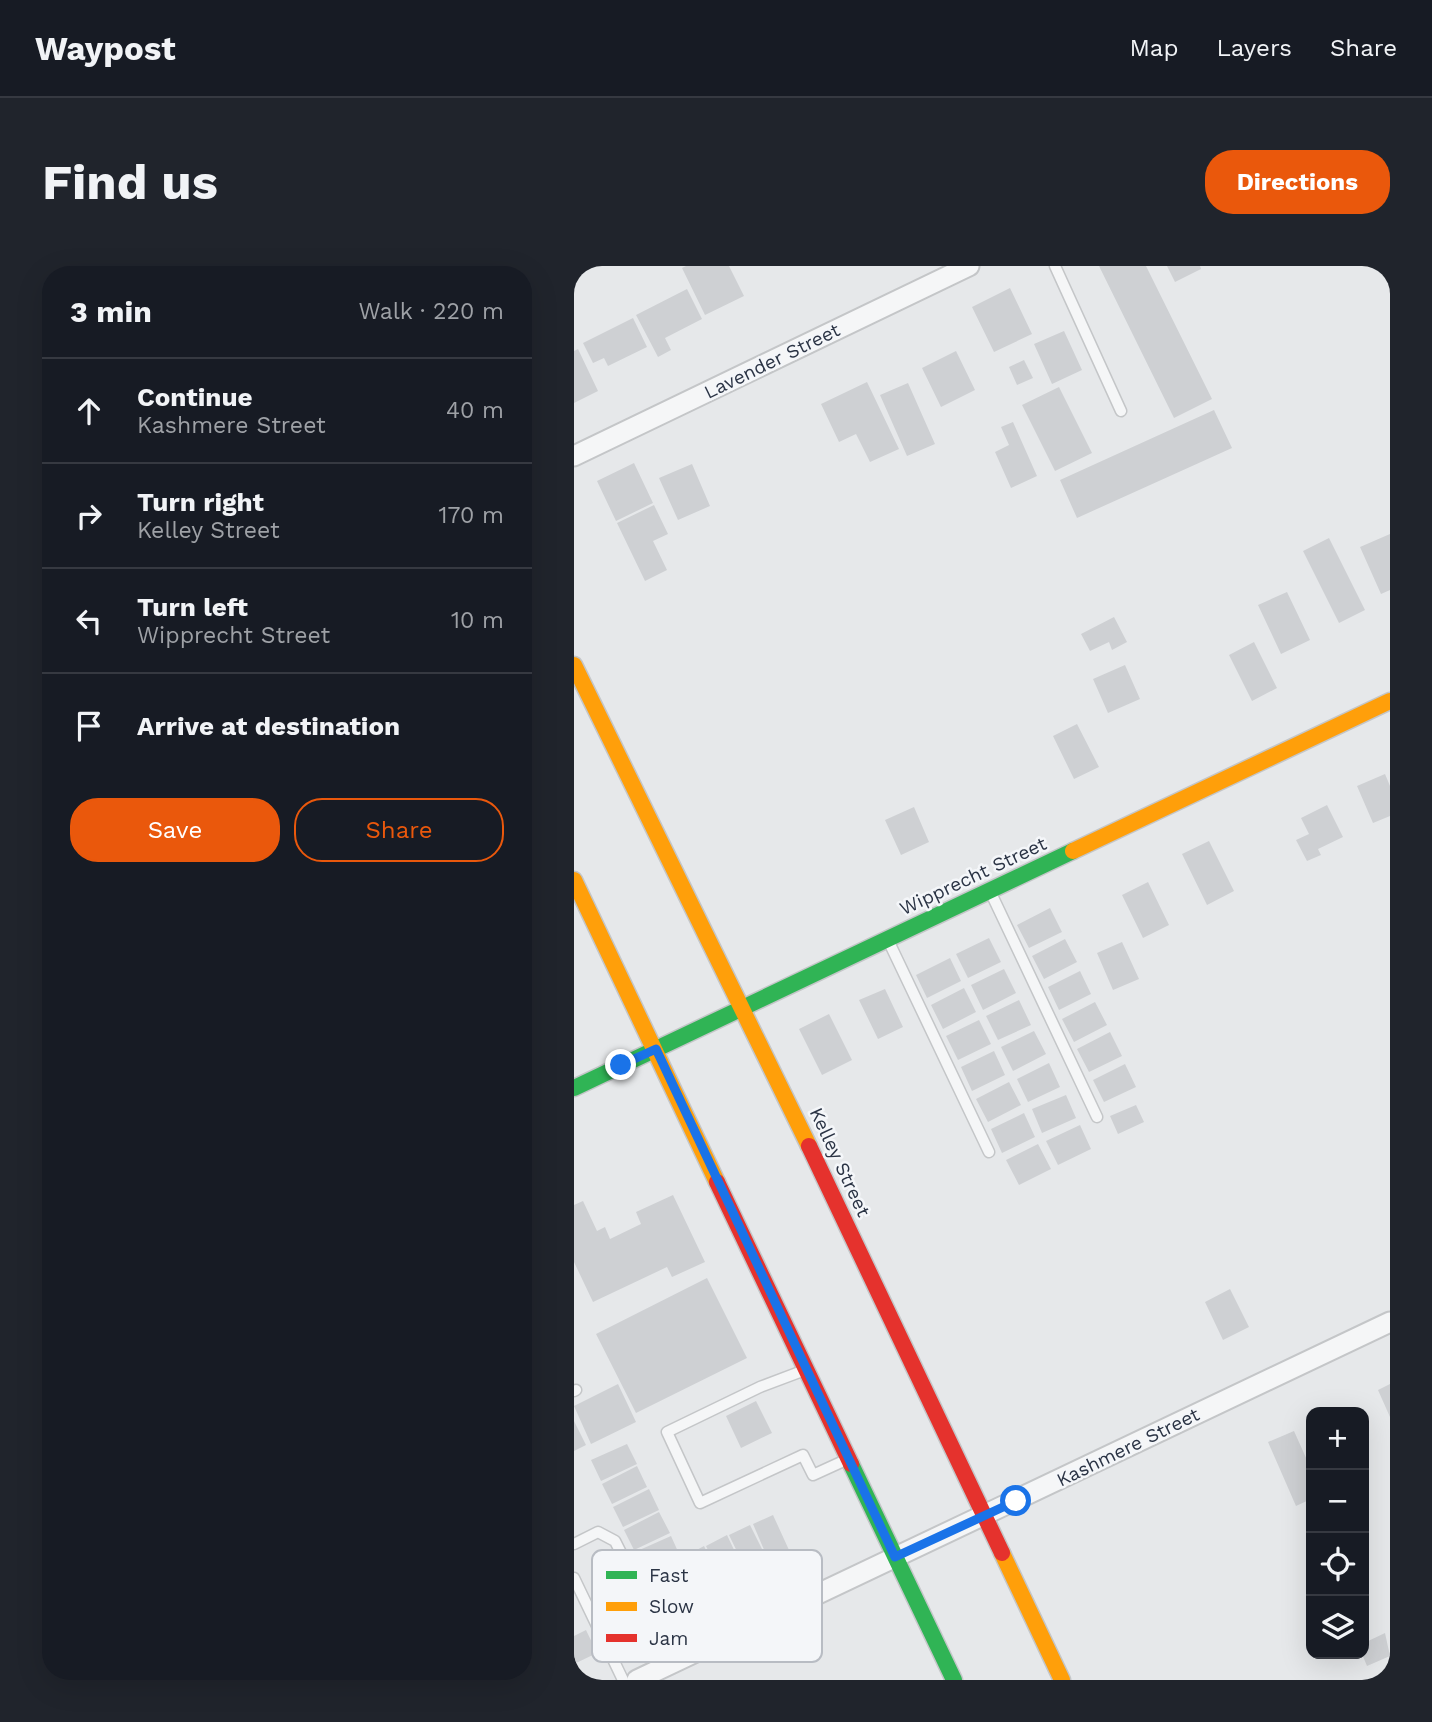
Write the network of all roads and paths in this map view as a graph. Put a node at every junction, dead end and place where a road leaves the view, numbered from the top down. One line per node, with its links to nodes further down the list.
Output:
1 (969, 266): 4 (street, Lavender Street)
2 (1055, 266): 3 (lane)
3 (1121, 411)
4 (574, 456)
5 (574, 665): 10 (main road, Kelley Street)
6 (1390, 701): 8 (main road, Wipprecht Street)
7 (574, 880): 11 (main road)
8 (990, 891): 9 (main road, Wipprecht Street); 13 (lane)
9 (888, 939): 10 (main road, Wipprecht Street); 14 (lane)
10 (744, 1008): 11 (main road, Wipprecht Street); 18 (main road, Kelley Street)
11 (656, 1049): 12 (main road, Wipprecht Street); 16 (main road)
12 (574, 1088)
13 (1097, 1117)
14 (989, 1152)
15 (1390, 1322): 18 (street, Kashmere Street)
16 (807, 1370): 17 (main road); 17 (lane)
17 (849, 1458): 21 (main road)
18 (984, 1516): 21 (street, Kashmere Street); 30 (main road, Kelley Street)
19 (574, 1544): 20 (lane)
20 (620, 1550)
21 (895, 1557): 23 (street, Kashmere Street); 29 (main road)
22 (574, 1578): 24 (lane)
23 (822, 1592)
24 (592, 1615)
25 (614, 1662): 27 (lane)
26 (674, 1662): 28 (street, Kashmere Street)
27 (623, 1680)
28 (638, 1680)
29 (954, 1680)
30 (1062, 1680)

